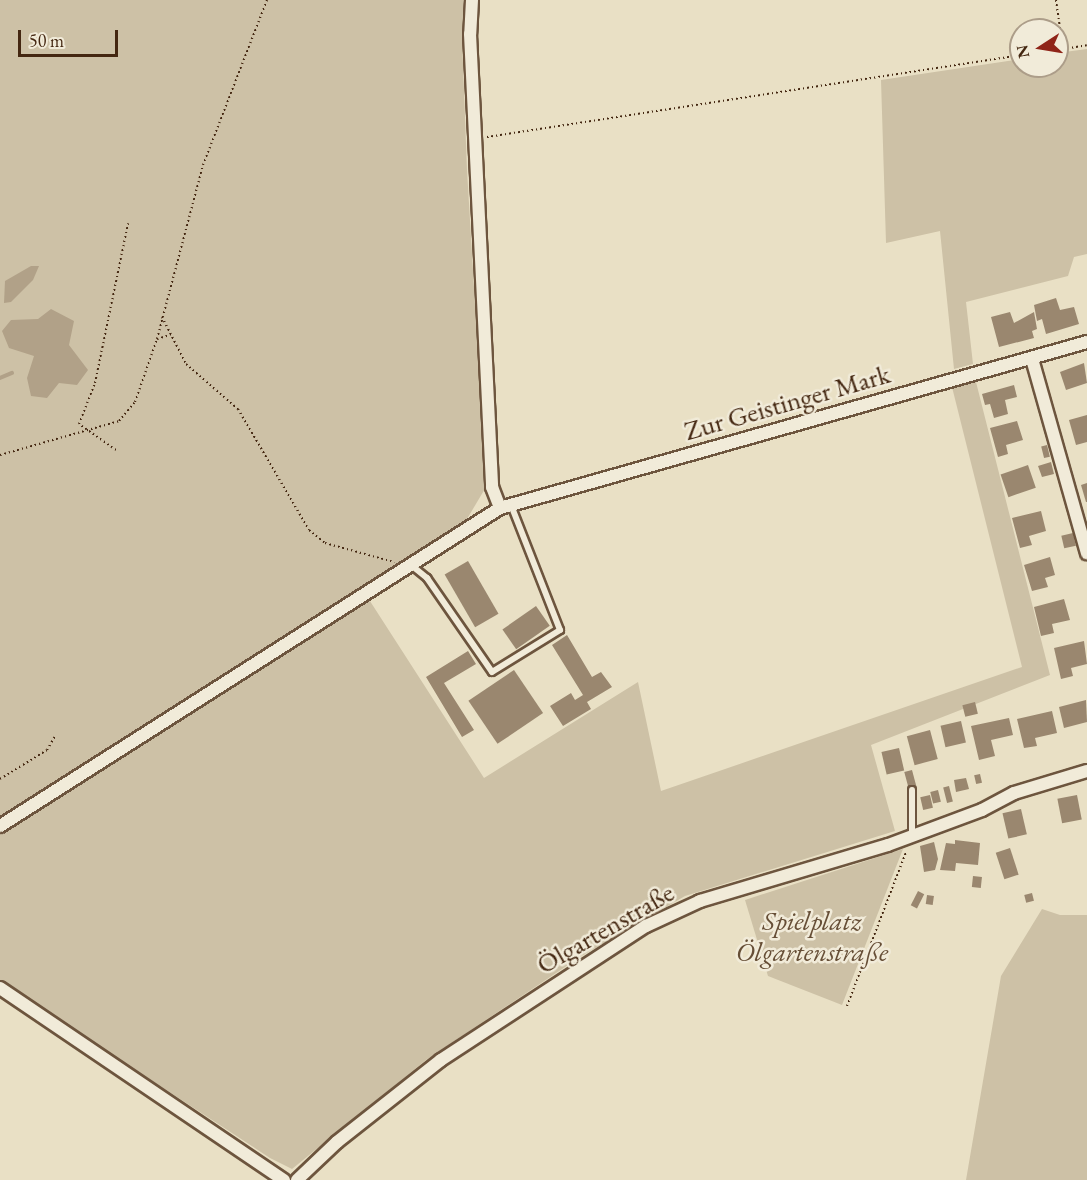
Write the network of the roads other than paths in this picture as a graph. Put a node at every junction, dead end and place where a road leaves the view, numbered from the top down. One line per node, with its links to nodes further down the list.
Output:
1 (472, 0): 4 (street)
2 (1087, 342): 3 (street, Zur Geistinger Mark)
3 (1032, 359): 4 (street, Zur Geistinger Mark); 5 (street)
4 (506, 506): 7 (street, Zur Geistinger Mark); 7 (lane)
5 (1083, 525): 6 (street)
6 (1087, 553)
7 (411, 565): 10 (street, Zur Geistinger Mark)
8 (1087, 771): 11 (street, Ölgartenstraße)
9 (912, 790): 11 (lane)
10 (0, 826)
11 (912, 836): 14 (street, Ölgartenstraße)
12 (0, 988): 13 (street)
13 (284, 1180)
14 (297, 1180)

